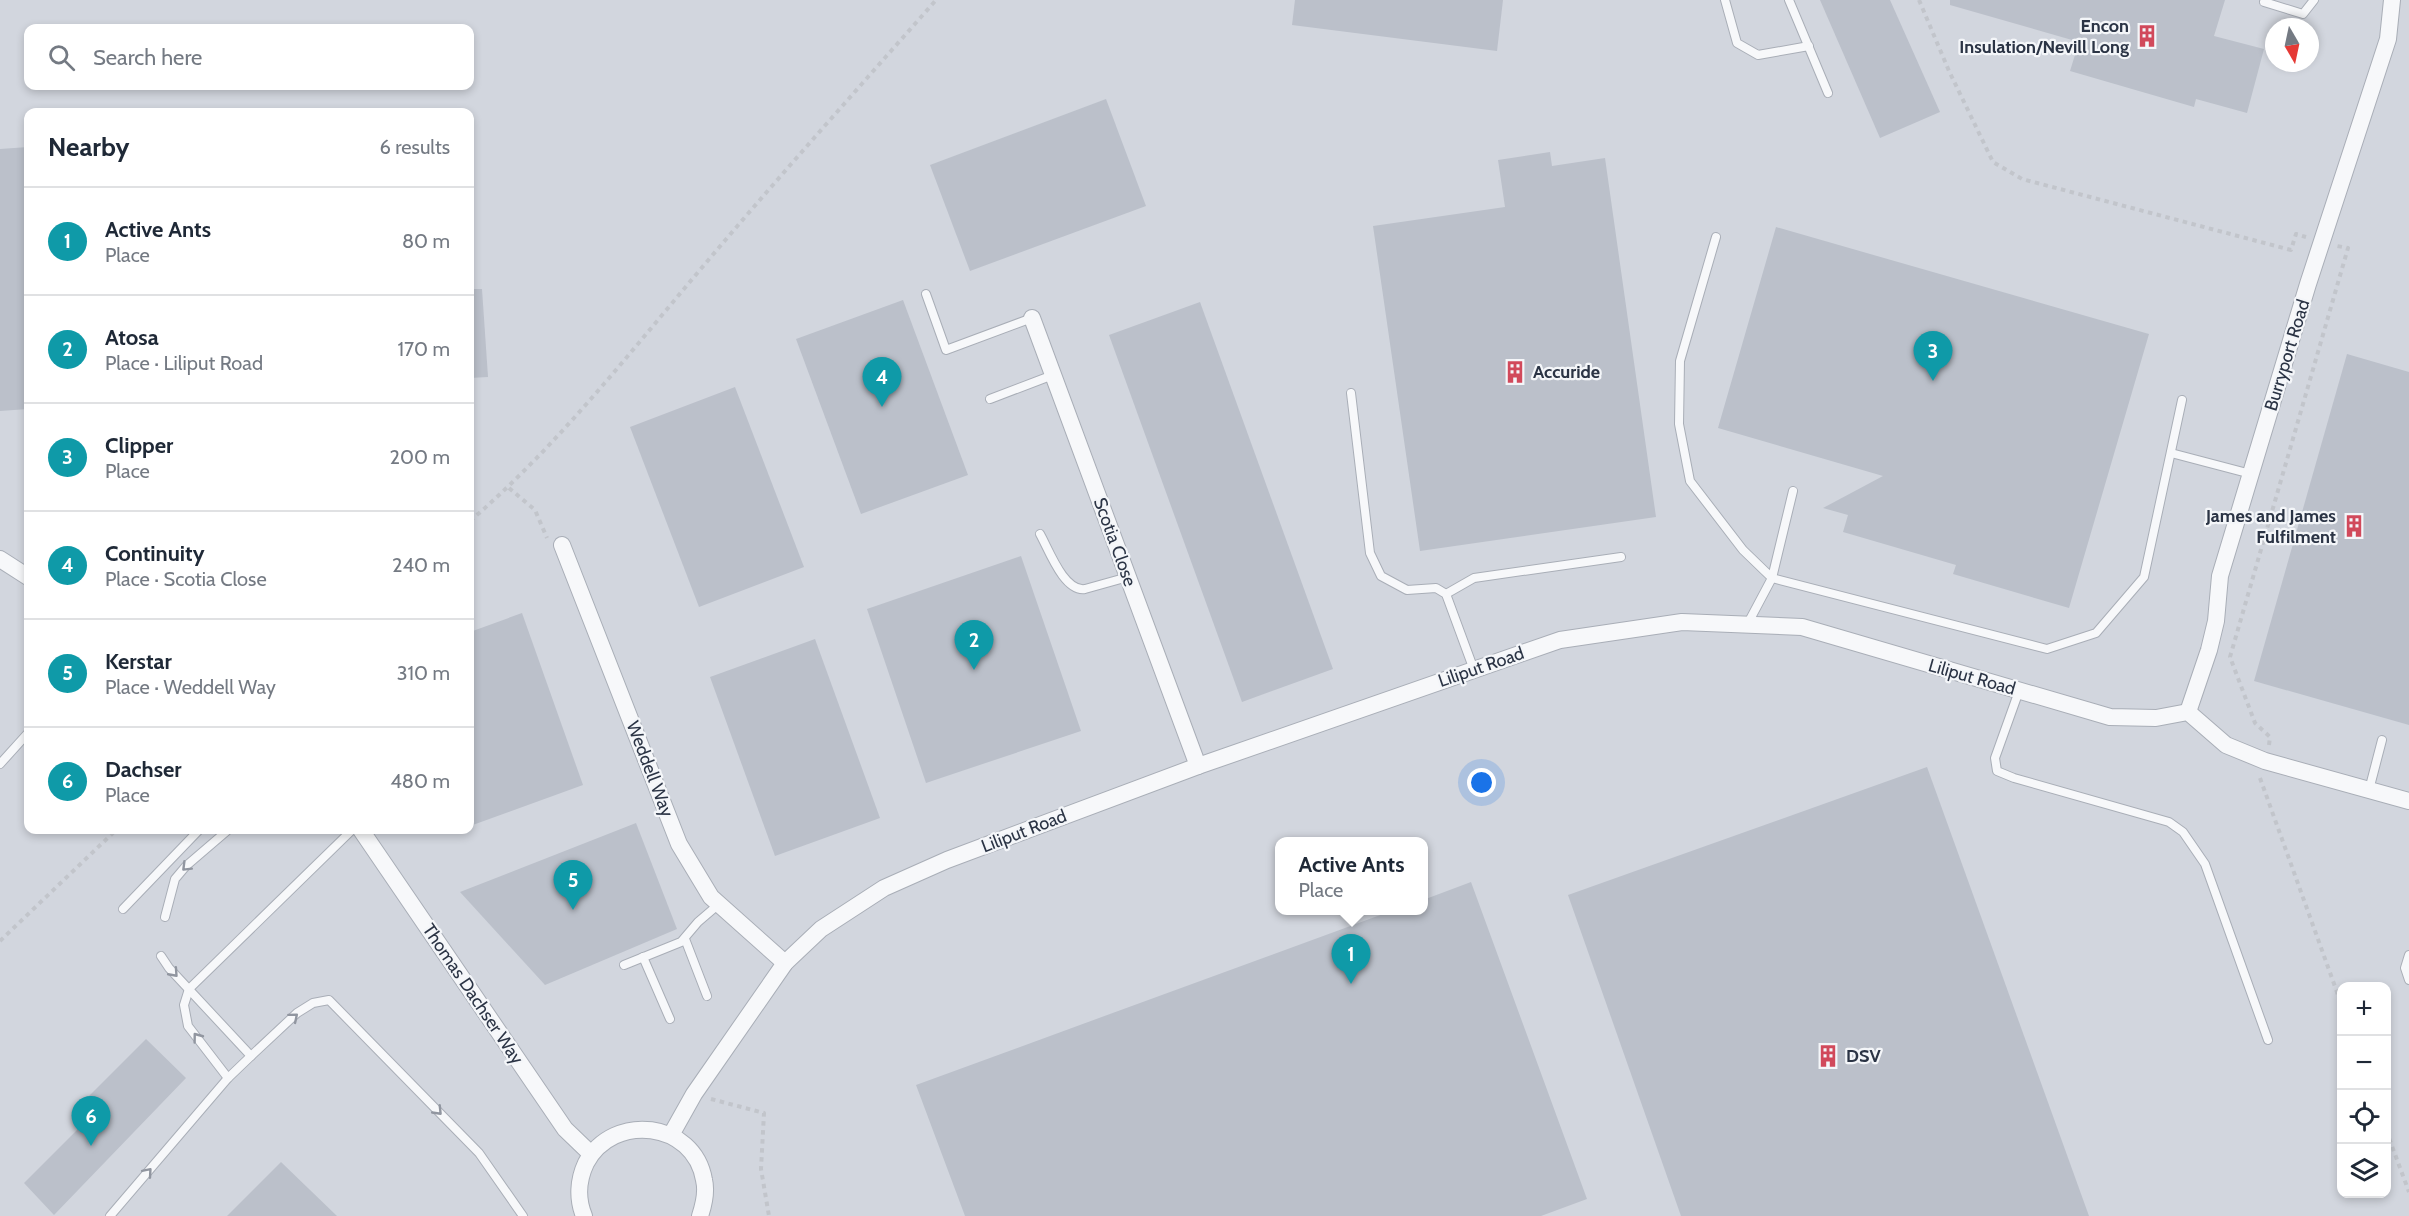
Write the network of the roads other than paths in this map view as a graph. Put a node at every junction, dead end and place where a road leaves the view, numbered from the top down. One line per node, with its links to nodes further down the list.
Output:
1 (1725, 0): 6 (lane)
2 (1789, 0): 6 (lane)
3 (2314, 0): 5 (lane)
4 (2392, 0): 16 (street, Burryport Road)
5 (2264, 2)
6 (1809, 46): 7 (lane)
7 (1828, 93)
8 (1716, 237): 24 (lane)
9 (926, 294): 10 (lane)
10 (1032, 318): 11 (street, Scotia Close)
11 (1053, 375): 13 (lane); 23 (street, Scotia Close)
12 (1351, 393): 25 (lane)
13 (990, 399)
14 (2182, 400): 15 (lane)
15 (2170, 453): 16 (lane); 24 (lane)
16 (2251, 474): 29 (street, Burryport Road)
17 (1793, 491): 24 (lane)
18 (1040, 534): 23 (lane)
19 (562, 545): 40 (street, Weddell Way)
20 (1621, 557): 25 (lane)
21 (0, 559): 22 (street)
22 (24, 574)
23 (1128, 577): 33 (street, Scotia Close)
24 (1772, 578): 26 (lane)
25 (1446, 594): 27 (lane)
26 (1747, 626): 27 (street, Liliput Road); 28 (street, Liliput Road)
27 (1474, 670): 33 (street, Liliput Road)
28 (2019, 691): 29 (street, Liliput Road); 53 (lane)
29 (2188, 712): 34 (street)
30 (24, 737): 32 (lane)
31 (2382, 740): 34 (lane)
32 (0, 764)
33 (1198, 766): 47 (street, Liliput Road)
34 (2369, 790): 35 (street)
35 (2409, 801)
36 (195, 834): 41 (lane)
37 (224, 834): 42 (lane, one-way to 42)
38 (348, 834): 50 (lane)
39 (364, 834): 57 (street, Thomas Dachser Way)
40 (719, 904): 43 (lane); 47 (street, Weddell Way)
41 (123, 909)
42 (165, 917)
43 (685, 939): 46 (lane); 51 (lane)
44 (2409, 955): 49 (lane)
45 (161, 956): 50 (lane, one-way to 50)
46 (643, 957): 48 (lane); 52 (lane)
47 (785, 963): 56 (street, Liliput Road)
48 (624, 965)
49 (2409, 980)
50 (189, 988): 54 (lane); 55 (lane, one-way to 50)
51 (707, 996)
52 (670, 1018)
53 (2268, 1040)
54 (251, 1056): 55 (lane); 59 (lane, one-way to 59)
55 (228, 1078): 58 (lane, one-way to 55)
56 (670, 1135): 57 (street); 61 (street)
57 (591, 1154): 60 (street)
58 (110, 1216)
59 (523, 1216)
60 (584, 1216)
61 (700, 1216)

